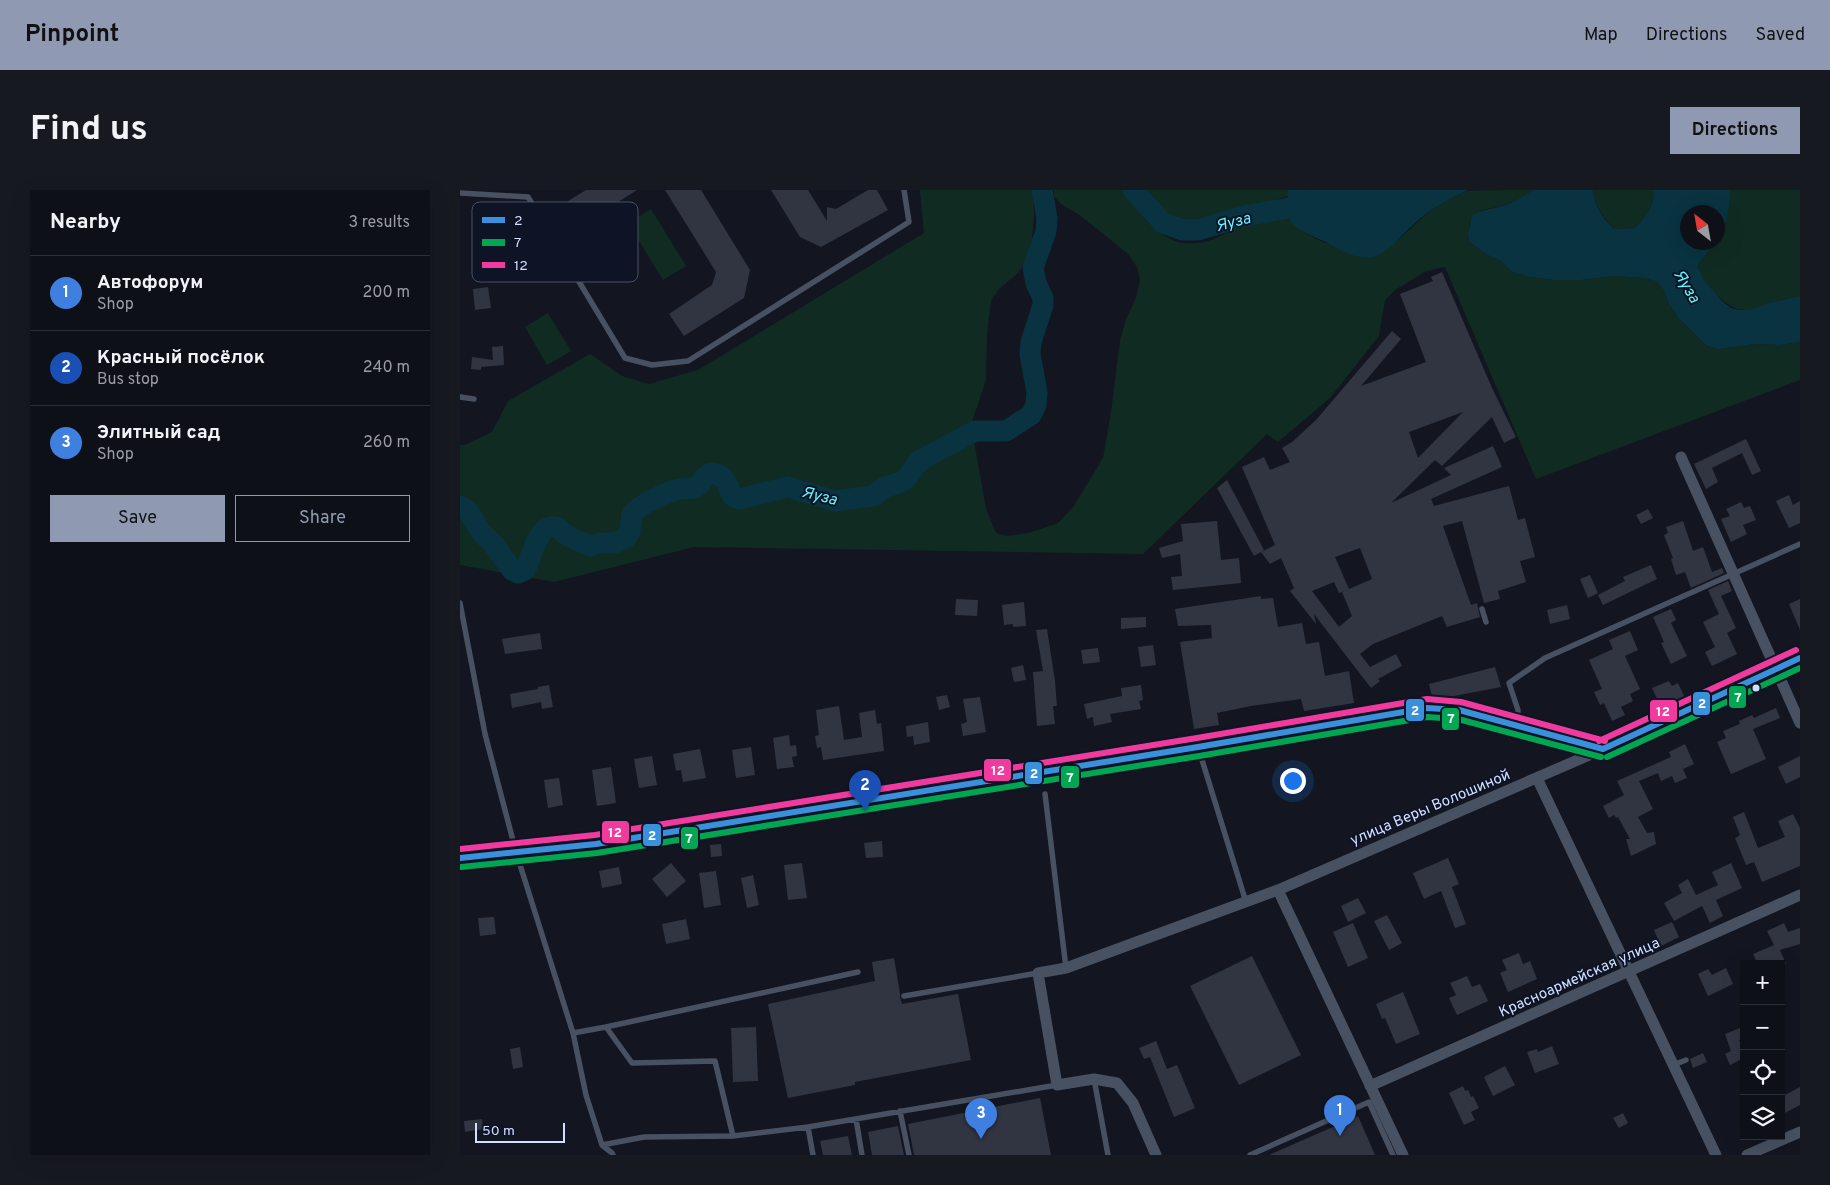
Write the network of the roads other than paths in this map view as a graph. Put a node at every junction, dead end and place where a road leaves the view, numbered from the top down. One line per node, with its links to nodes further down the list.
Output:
1 (904, 190): 4 (lane)
2 (460, 193): 3 (lane)
3 (531, 202)
4 (579, 282)
5 (460, 396): 6 (lane)
6 (474, 399)
7 (1681, 457): 9 (street)
8 (1800, 544): 9 (lane)
9 (1734, 574): 14 (street); 16 (lane)
10 (460, 603): 21 (lane)
11 (1482, 609): 12 (lane)
12 (1486, 622)
13 (1800, 658): 14 (street, улица Веры Волошиной)
14 (1776, 669): 15 (street); 18 (street, улица Веры Волошиной)
15 (1800, 723)
16 (1517, 727): 17 (street); 18 (street)
17 (1198, 747): 21 (street); 25 (lane)
18 (1603, 749): 19 (street, улица Веры Волошиной)
19 (1537, 778): 23 (street, улица Веры Волошиной); 27 (street)
20 (1045, 794): 26 (lane)
21 (516, 852): 22 (street); 32 (lane)
22 (460, 858)
23 (1278, 890): 25 (street, улица Веры Волошиной); 37 (street)
24 (1800, 895): 27 (street, Красноармейская улица)
25 (1246, 902): 26 (street, улица Веры Волошиной)
26 (1066, 968): 29 (street, улица Веры Волошиной)
27 (1628, 971): 34 (street); 37 (street, Красноармейская улица)
28 (858, 972): 31 (lane)
29 (1038, 973): 30 (lane); 36 (street)
30 (904, 996)
31 (606, 1027): 32 (lane); 43 (lane)
32 (573, 1033): 44 (lane)
33 (1686, 1060): 34 (lane)
34 (1673, 1065): 55 (street)
35 (1094, 1079): 36 (street); 41 (street); 49 (lane)
36 (1057, 1085): 38 (lane)
37 (1370, 1086): 54 (street)
38 (900, 1111): 39 (lane); 48 (lane)
39 (856, 1118): 40 (lane); 47 (lane)
40 (808, 1128): 43 (lane); 46 (lane)
41 (1145, 1128): 50 (street); 51 (street)
42 (1800, 1132): 56 (street)
43 (733, 1136): 44 (lane)
44 (602, 1145): 45 (lane)
45 (613, 1155)
46 (813, 1155)
47 (862, 1155)
48 (909, 1155)
49 (1108, 1155)
50 (1146, 1155)
51 (1156, 1155)
52 (1250, 1155): 53 (lane)
53 (1393, 1155)
54 (1403, 1155)
55 (1716, 1155)
56 (1747, 1155)

